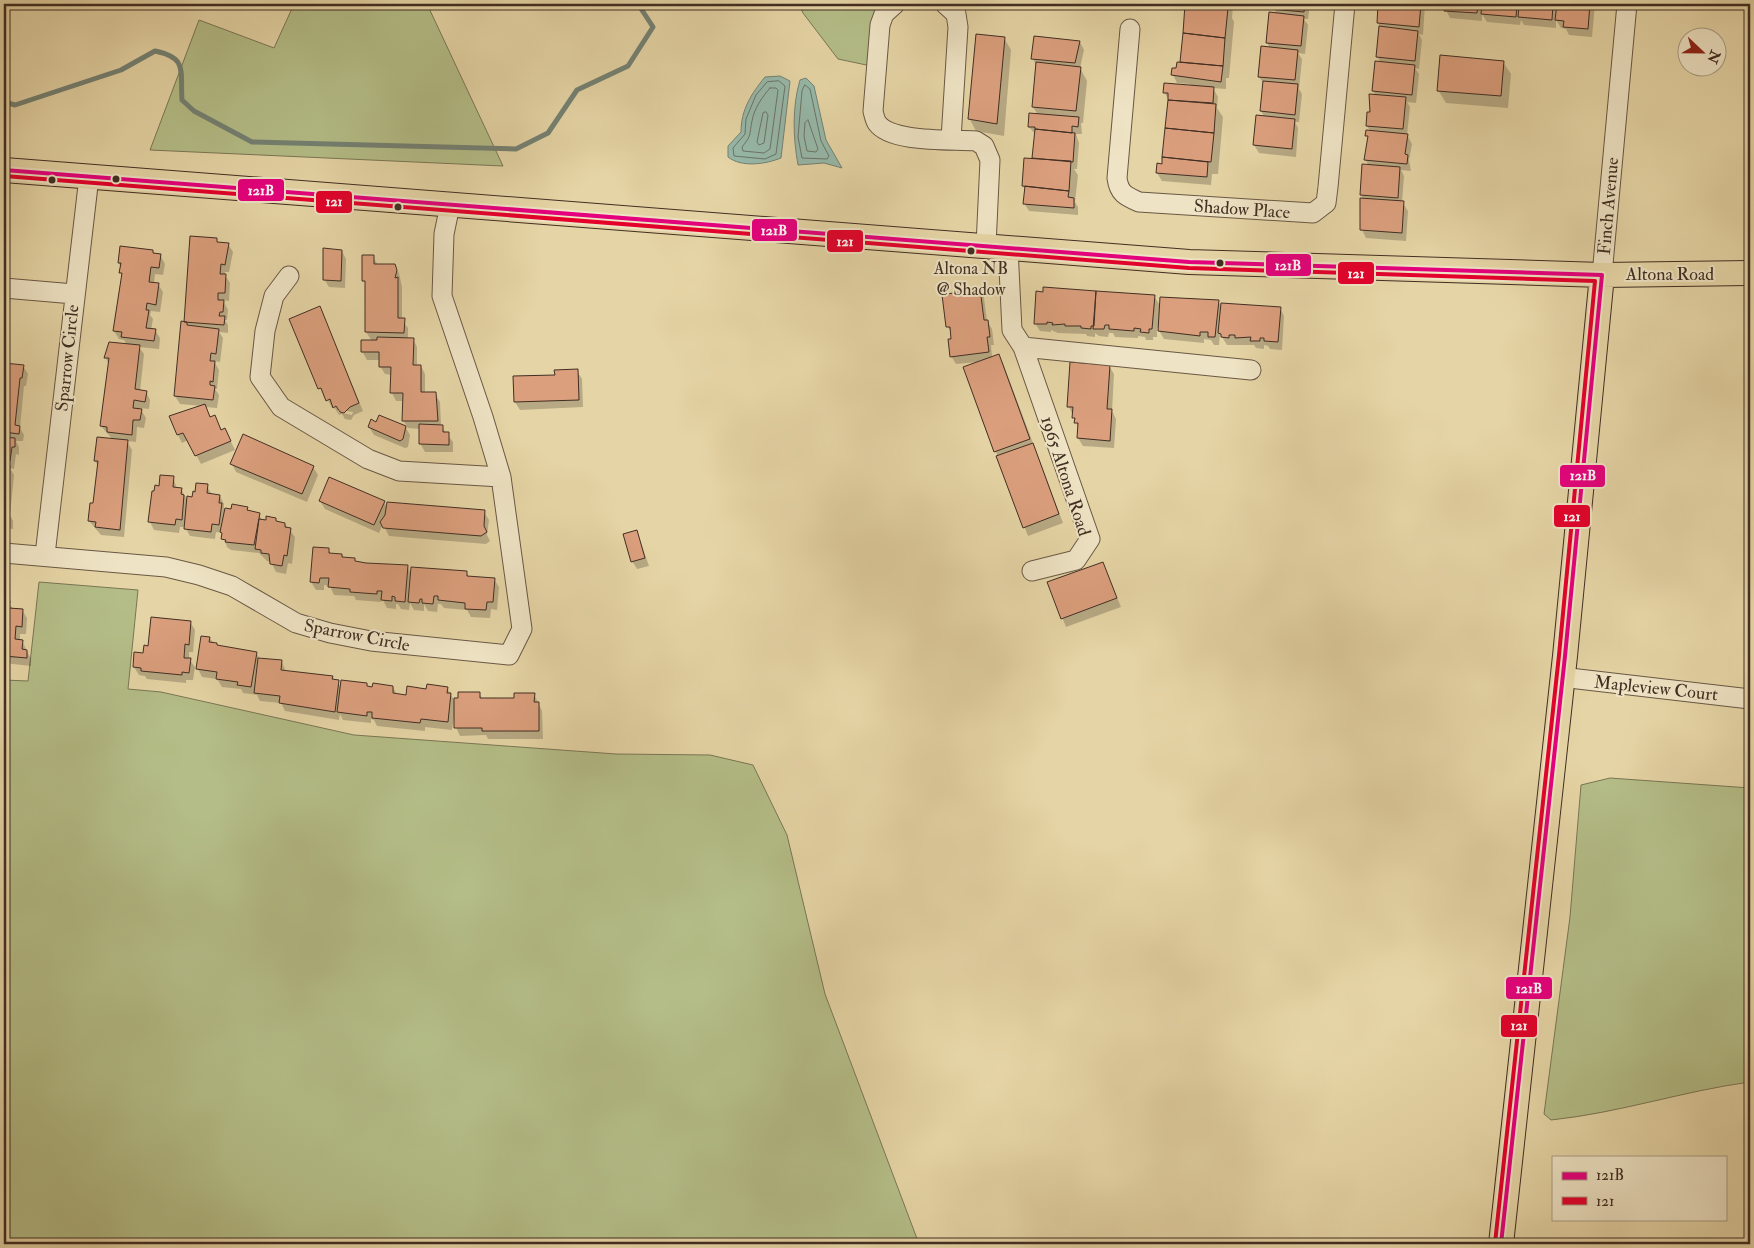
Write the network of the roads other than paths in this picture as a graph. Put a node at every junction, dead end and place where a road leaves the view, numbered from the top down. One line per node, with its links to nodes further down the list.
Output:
1 (895, 4): 6 (street, 1965 Altona Road)
2 (945, 4): 6 (street)
3 (1345, 4): 5 (street, Shadow Place)
4 (1627, 4): 12 (street, Finch Avenue)
5 (1130, 29)
6 (951, 139): 10 (street, 1965 Altona Road)
7 (4, 170): 8 (main road, Altona Road)
8 (89, 177): 9 (main road, Altona Road); 15 (street, Sparrow Circle)
9 (450, 205): 10 (main road, Altona Road); 18 (street, Sparrow Circle)
10 (997, 247): 12 (main road, Altona Road); 16 (street, 1965 Altona Road)
11 (1750, 273): 12 (main road, Altona Road)
12 (1602, 274): 22 (main road, Finch Avenue)
13 (289, 276): 18 (street)
14 (4, 288): 15 (street)
15 (74, 294): 20 (street, Sparrow Circle)
16 (1023, 347): 17 (street); 21 (street, 1965 Altona Road)
17 (1251, 370)
18 (501, 477): 20 (street, Sparrow Circle)
19 (4, 553): 20 (street)
20 (45, 555)
21 (1032, 571)
22 (1561, 677): 23 (street, Mapleview Court); 24 (main road, Finch Avenue)
23 (1750, 698)
24 (1501, 1244)

